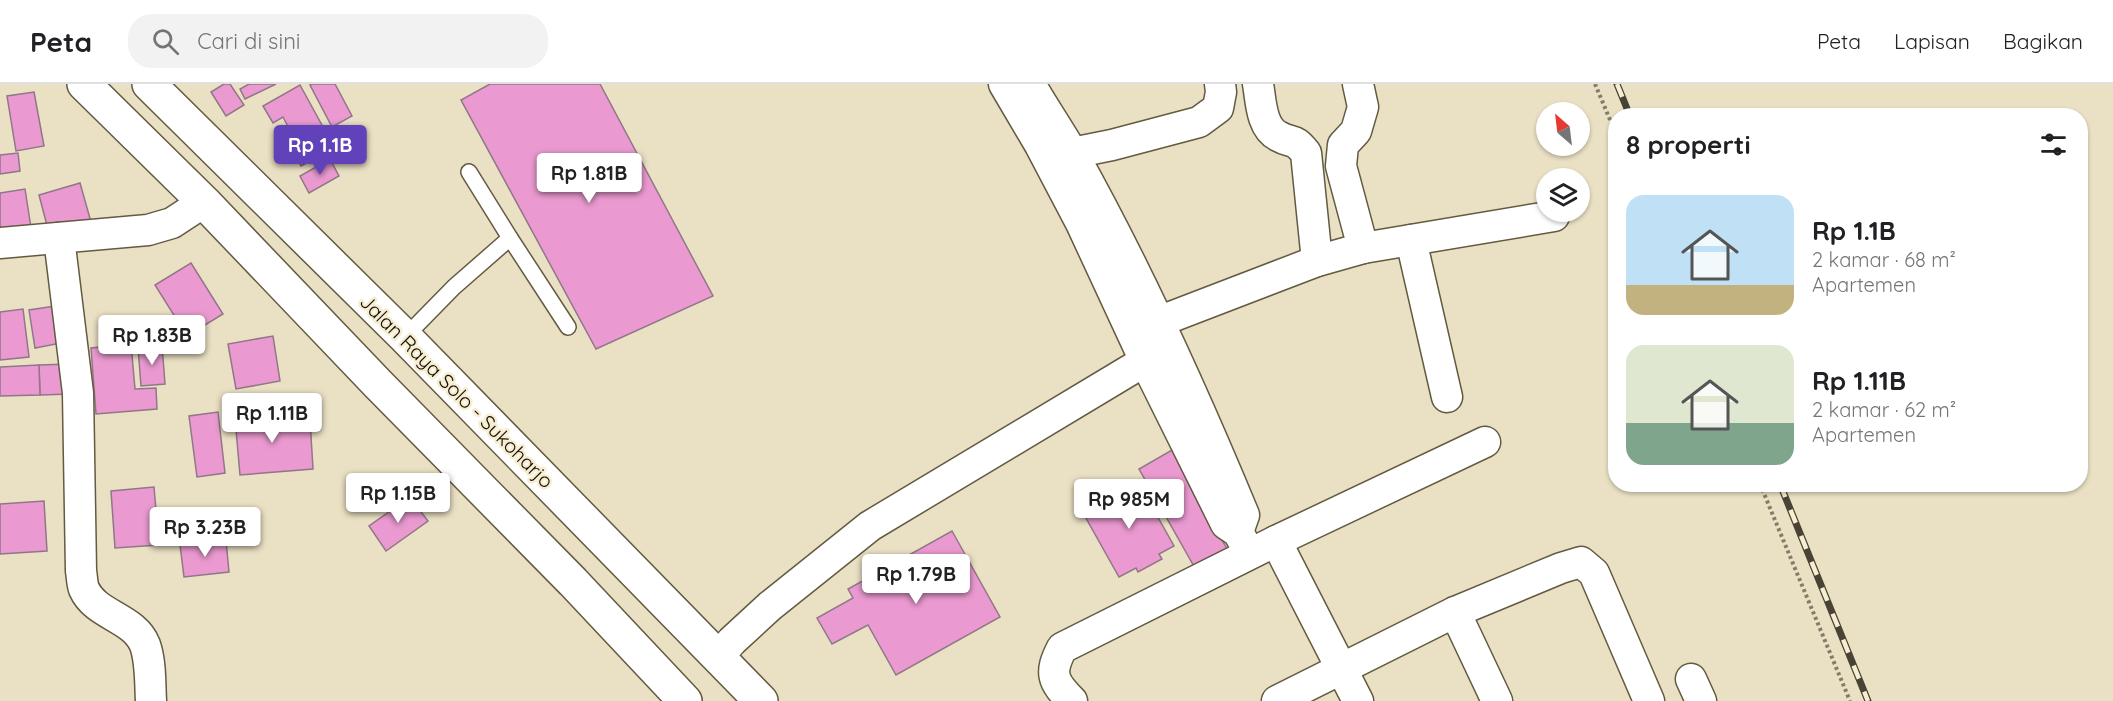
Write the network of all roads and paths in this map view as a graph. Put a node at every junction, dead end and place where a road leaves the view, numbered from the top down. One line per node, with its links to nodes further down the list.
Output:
1 (84, 84): 12 (main road)
2 (148, 84): 22 (main road, Jalan Raya Solo - Sukoharjo)
3 (1004, 84): 23 (street)
4 (1030, 84): 10 (street)
5 (1220, 84): 10 (street)
6 (1258, 84): 19 (street)
7 (1358, 84): 18 (street)
8 (1595, 84): 9 (path)
9 (1608, 115)
10 (1072, 153): 20 (street)
11 (469, 172): 15 (lane)
12 (189, 212): 14 (street); 32 (main road)
13 (1536, 219): 16 (street)
14 (59, 238): 17 (street); 31 (street)
15 (510, 238): 21 (lane); 22 (lane)
16 (1412, 240): 18 (street); 24 (street)
17 (0, 243)
18 (1363, 248): 19 (street)
19 (1317, 261): 20 (street)
20 (1158, 322): 23 (street)
21 (568, 327)
22 (413, 329): 29 (main road, Jalan Raya Solo - Sukoharjo)
23 (1145, 361): 29 (street)
24 (1447, 397)
25 (1485, 442): 27 (street)
26 (1764, 492): 39 (path)
27 (1276, 541): 30 (street); 34 (street)
28 (1455, 612): 30 (street); 37 (street); 38 (street)
29 (725, 649): 33 (main road, Jalan Raya Solo - Sukoharjo)
30 (1342, 668): 35 (street); 36 (street)
31 (151, 701)
32 (685, 701)
33 (761, 701)
34 (1072, 701)
35 (1277, 701)
36 (1358, 701)
37 (1497, 701)
38 (1649, 701)
39 (1850, 701)

